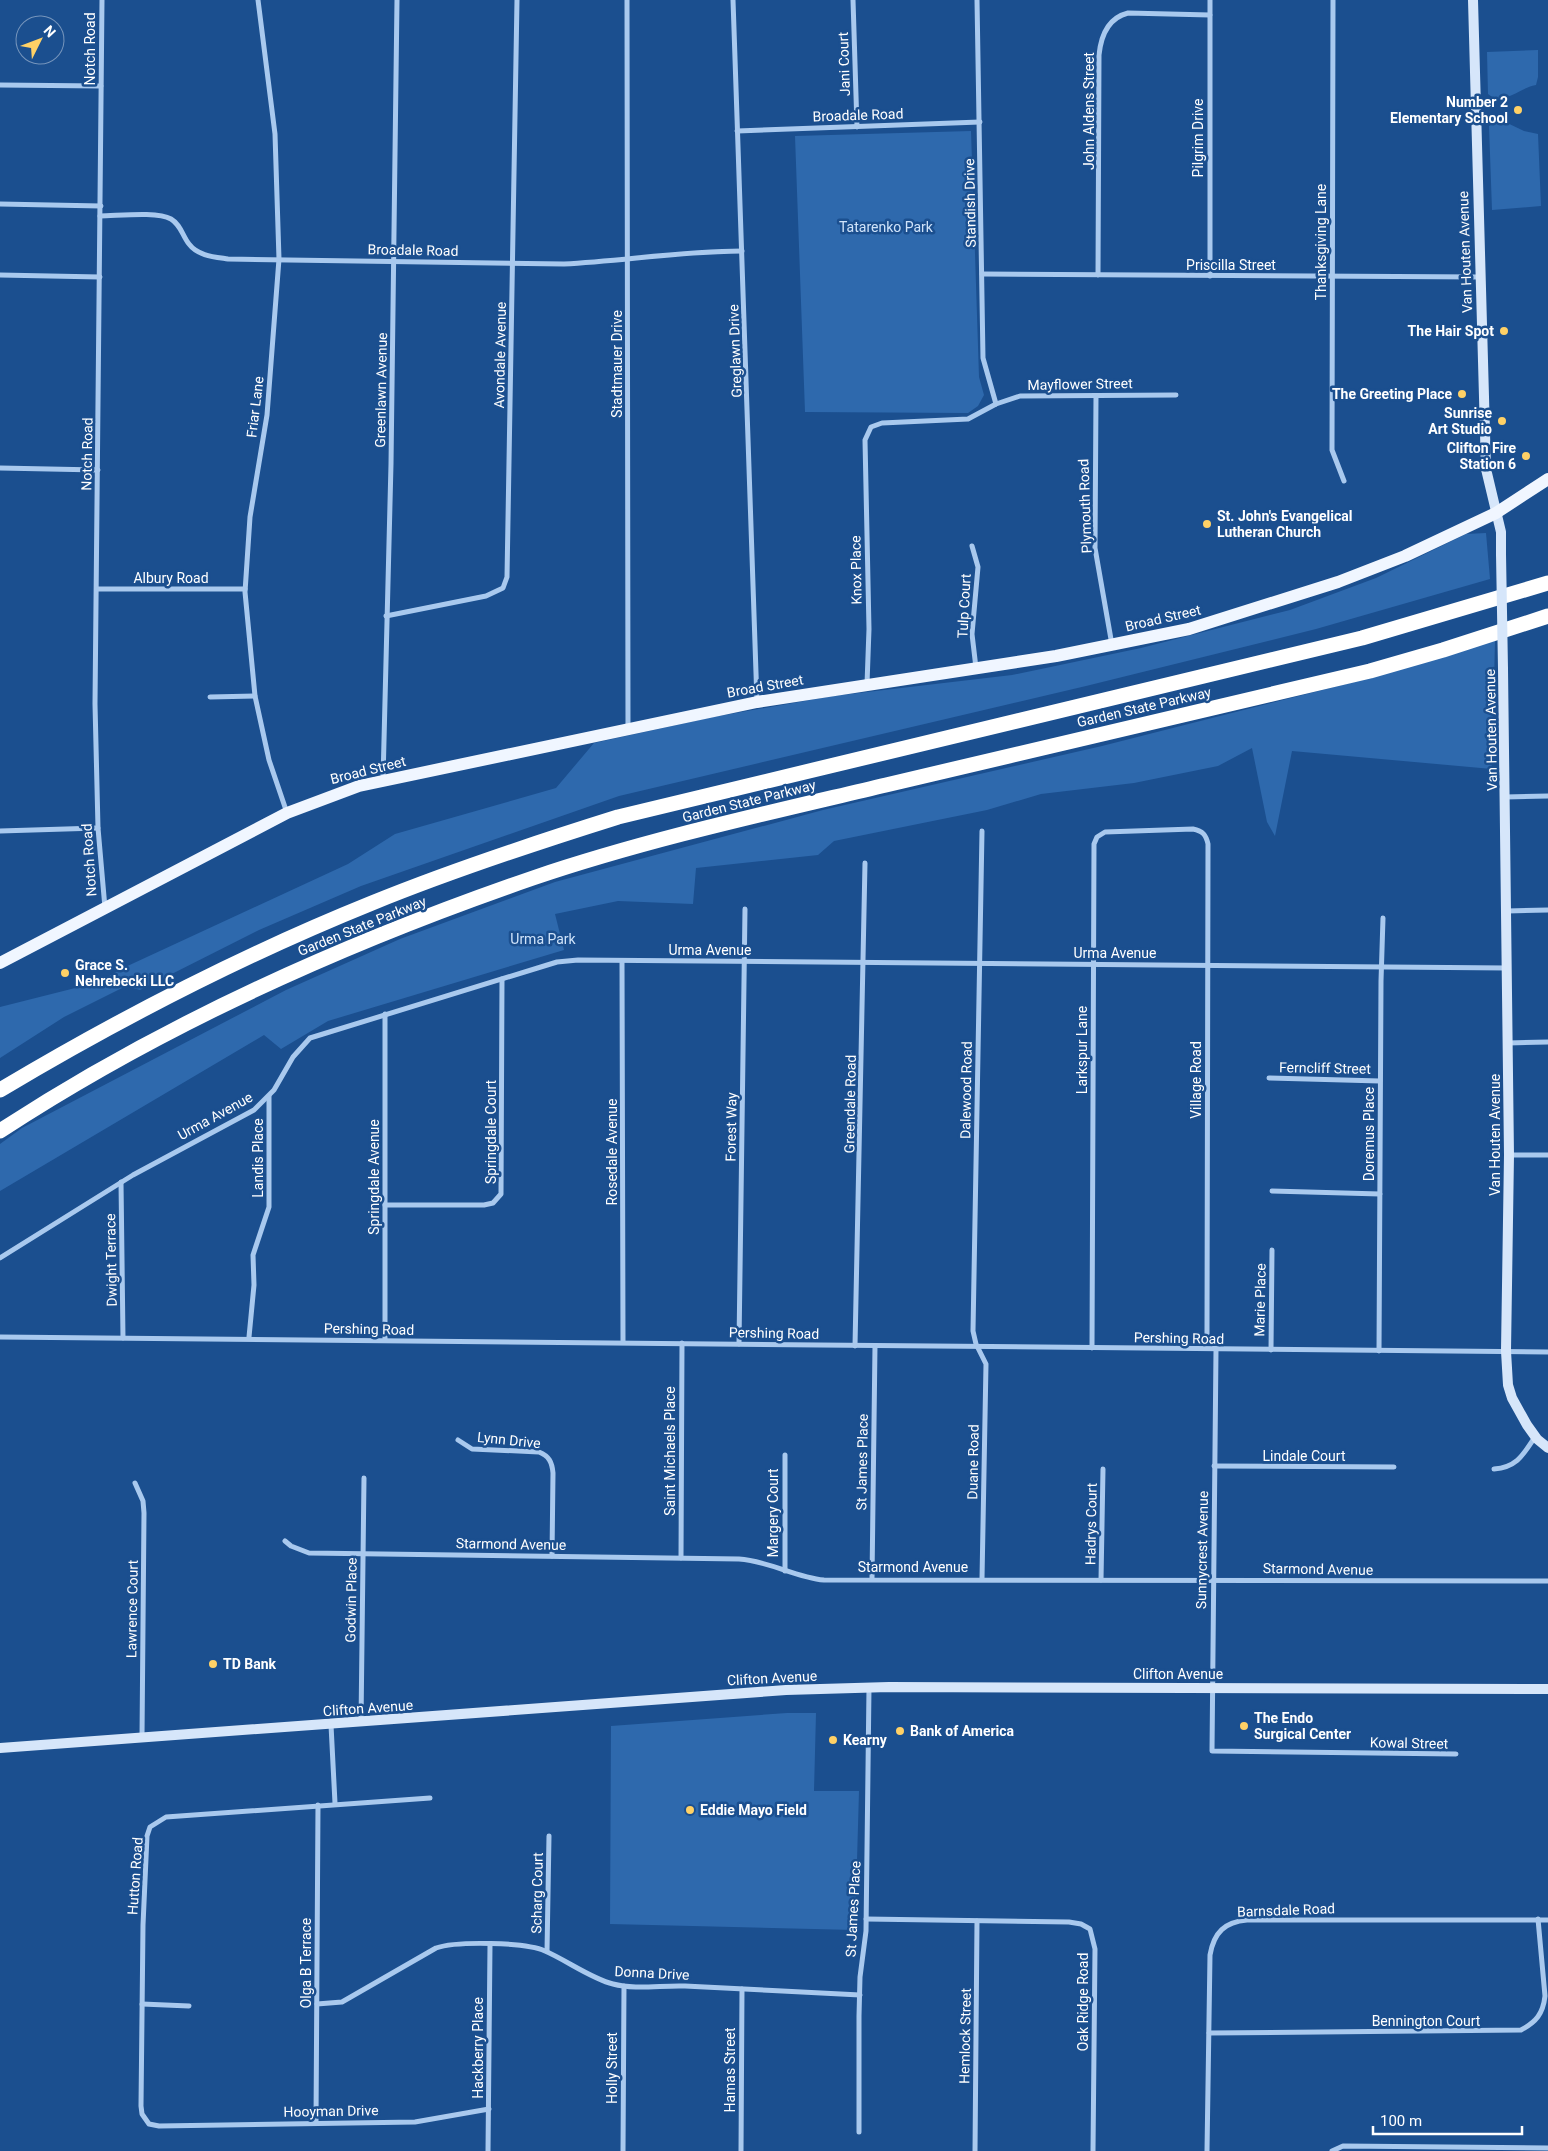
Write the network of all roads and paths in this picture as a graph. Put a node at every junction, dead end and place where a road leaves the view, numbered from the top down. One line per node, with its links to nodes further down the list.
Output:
1 (102, 0): 14 (street, Notch Road)
2 (258, 0): 22 (street, Friar Lane)
3 (397, 0): 24 (street, Greenlawn Avenue)
4 (518, 0): 25 (street, Avondale Avenue)
5 (627, 0): 23 (street, Stadtmauer Drive)
6 (732, 0): 17 (street, Greglawn Drive)
7 (853, 0): 16 (street, Jani Court)
8 (977, 0): 15 (street, Standish Drive)
9 (1210, 0): 12 (street, Pilgrim Drive)
10 (1333, 0): 30 (street, Thanksgiving Lane)
11 (1473, 0): 32 (main road, Van Houten Avenue)
12 (1210, 15): 28 (street, John Aldens Street); 29 (street, Pilgrim Drive)
13 (0, 85): 14 (street)
14 (101, 86): 19 (street, Notch Road)
15 (980, 122): 16 (street, Broadale Road); 26 (street, Standish Drive)
16 (857, 127): 17 (street, Broadale Road)
17 (737, 131): 21 (street, Greglawn Drive)
18 (0, 204): 19 (street)
19 (101, 206): 20 (street, Notch Road)
20 (100, 216): 22 (street, Broadale Road); 31 (street, Notch Road)
21 (742, 251): 23 (street, Broadale Road); 53 (street, Greglawn Drive)
22 (279, 259): 24 (street, Broadale Road); 45 (street, Friar Lane)
23 (629, 260): 25 (street, Broadale Road); 54 (street, Stadtmauer Drive)
24 (393, 261): 25 (street, Broadale Road); 46 (street, Greenlawn Avenue)
25 (513, 263): 46 (street, Avondale Avenue)
26 (982, 274): 28 (street, Priscilla Street); 35 (street, Standish Drive)
27 (0, 275): 31 (street)
28 (1098, 276): 29 (street, Priscilla Street)
29 (1210, 276): 30 (street, Priscilla Street)
30 (1332, 276): 32 (street, Priscilla Street); 40 (street, Thanksgiving Lane)
31 (100, 277): 38 (street, Notch Road)
32 (1480, 277): 41 (main road, Van Houten Avenue)
33 (1176, 395): 34 (street, Mayflower Street)
34 (1096, 396): 35 (street, Mayflower Street); 48 (street, Plymouth Road)
35 (996, 404): 36 (street, Mayflower Street)
36 (865, 456): 50 (street, Knox Place)
37 (0, 468): 38 (street)
38 (98, 470): 44 (street, Notch Road)
39 (1548, 479): 41 (main road, Broad Street)
40 (1344, 481)
41 (1496, 512): 48 (main road, Broad Street); 57 (main road, Van Houten Avenue, bridge)
42 (972, 546): 49 (street, Tulp Court)
43 (1548, 583): 84 (highway, Garden State Parkway)
44 (97, 589): 45 (street, Albury Road); 59 (street, Notch Road)
45 (245, 589): 51 (street, Friar Lane)
46 (386, 616): 55 (street, Greenlawn Avenue)
47 (1548, 616): 86 (highway, Garden State Parkway)
48 (1112, 645): 49 (main road, Broad Street)
49 (976, 669): 50 (main road, Broad Street)
50 (867, 685): 53 (main road, Broad Street)
51 (255, 696): 52 (street); 58 (street, Friar Lane)
52 (210, 697)
53 (757, 702): 54 (main road, Broad Street)
54 (628, 728): 55 (main road, Broad Street)
55 (382, 780): 58 (main road, Broad Street)
56 (1548, 796): 57 (street)
57 (1505, 797): 67 (main road, Van Houten Avenue)
58 (287, 813): 64 (main road, Broad Street)
59 (98, 828): 61 (street); 64 (street, Notch Road)
60 (1181, 829): 74 (street, Larkspur Lane); 75 (street, Village Road)
61 (0, 830)
62 (982, 831): 73 (street, Dalewood Road)
63 (865, 864): 71 (street, Greendale Road)
64 (105, 908): 72 (main road, Broad Street)
65 (745, 909): 70 (street, Forest Way)
66 (1548, 910): 67 (street)
67 (1507, 911): 77 (main road, Van Houten Avenue)
68 (1383, 918): 76 (street, Doremus Place)
69 (622, 960): 70 (street, Urma Avenue); 78 (street, Urma Avenue); 99 (street, Rosedale Avenue)
70 (744, 961): 71 (street, Urma Avenue); 101 (street, Forest Way)
71 (864, 962): 73 (street, Urma Avenue); 102 (street, Greendale Road)
72 (0, 963)
73 (980, 963): 74 (street, Urma Avenue); 104 (street, Dalewood Road)
74 (1094, 964): 75 (street, Urma Avenue); 105 (street, Larkspur Lane)
75 (1208, 965): 76 (street, Urma Avenue); 106 (street, Village Road)
76 (1381, 967): 77 (street, Urma Avenue); 83 (street, Doremus Place)
77 (1507, 968): 81 (main road, Van Houten Avenue)
78 (502, 979): 79 (street, Urma Avenue); 92 (street, Springdale Court)
79 (385, 1014): 85 (street, Urma Avenue); 92 (street, Springdale Avenue)
80 (1548, 1042): 81 (street)
81 (1508, 1043): 87 (main road, Van Houten Avenue)
82 (1269, 1078): 83 (street, Ferncliff Street)
83 (1380, 1081): 91 (street, Doremus Place)
84 (0, 1090)
85 (269, 1096): 89 (street, Urma Avenue); 97 (street, Landis Place)
86 (0, 1130)
87 (1509, 1155): 88 (street); 109 (main road, Van Houten Avenue)
88 (1548, 1155)
89 (121, 1182): 94 (street, Urma Avenue); 96 (street, Dwight Terrace)
90 (1272, 1191): 91 (street)
91 (1380, 1194): 108 (street, Doremus Place)
92 (385, 1205): 98 (street, Springdale Avenue)
93 (1272, 1250): 107 (street, Marie Place)
94 (0, 1258)
95 (0, 1336): 96 (street, Pershing Road)
96 (123, 1338): 97 (street, Pershing Road)
97 (249, 1338): 98 (street, Pershing Road)
98 (385, 1340): 99 (street, Pershing Road)
99 (624, 1342): 100 (street, Pershing Road)
100 (682, 1343): 101 (street, Pershing Road); 124 (street, Saint Michaels Place)
101 (739, 1344): 102 (street, Pershing Road)
102 (855, 1346): 103 (street, Pershing Road)
103 (875, 1346): 104 (street, Pershing Road); 126 (street, St James Place)
104 (978, 1347): 105 (street, Pershing Road); 127 (street, Duane Road)
105 (1092, 1348): 106 (street, Pershing Road)
106 (1216, 1350): 107 (street, Pershing Road); 115 (street, Sunnycrest Avenue)
107 (1271, 1350): 108 (street, Pershing Road)
108 (1379, 1351): 109 (street, Pershing Road)
109 (1506, 1351): 110 (street, Pershing Road); 111 (main road, Van Houten Avenue)
110 (1548, 1352)
111 (1535, 1436): 113 (main road, Van Houten Avenue); 117 (street)
112 (458, 1440): 123 (street, Lynn Drive)
113 (1548, 1448)
114 (784, 1455): 125 (street, Margery Court)
115 (1214, 1466): 116 (street, Lindale Court); 128 (street, Sunnycrest Avenue)
116 (1394, 1467)
117 (1494, 1469)
118 (1103, 1470): 129 (street, Hadrys Court)
119 (364, 1478): 122 (street, Godwin Place)
120 (135, 1483): 136 (street, Lawrence Court)
121 (285, 1541): 122 (street, Starmond Avenue)
122 (362, 1553): 123 (street, Starmond Avenue); 134 (street, Godwin Place)
123 (552, 1556): 124 (street, Starmond Avenue)
124 (681, 1558): 125 (street, Starmond Avenue)
125 (785, 1571): 126 (street, Starmond Avenue)
126 (872, 1579): 127 (street, Starmond Avenue)
127 (982, 1579): 129 (street, Starmond Avenue)
128 (1213, 1579): 129 (street, Starmond Avenue); 130 (street, Starmond Avenue); 132 (street, Sunnycrest Avenue)
129 (1101, 1580)
130 (1548, 1581)
131 (869, 1688): 132 (main road, Clifton Avenue); 134 (main road, Clifton Avenue); 145 (street, St James Place)
132 (1212, 1688): 133 (main road, Clifton Avenue); 138 (street, Sunnycrest Avenue)
133 (1548, 1689)
134 (361, 1723): 135 (main road, Clifton Avenue)
135 (331, 1725): 136 (main road, Clifton Avenue); 142 (street)
136 (142, 1737): 137 (main road, Clifton Avenue)
137 (0, 1748)
138 (1212, 1752): 139 (street, Kowal Street)
139 (1456, 1754)
140 (430, 1798): 142 (street, Hutton Road)
141 (318, 1804): 142 (street, Hutton Road); 153 (street, Hutton Road); 154 (street, Olga B Terrace)
142 (335, 1804)
143 (549, 1836): 149 (street, Scharg Court)
144 (1538, 1919): 146 (street, Barnsdale Road); 156 (street, Barnsdale Road); 156 (street, Bennington Court)
145 (866, 1920): 147 (street, Oak Ridge Road); 152 (street, St James Place)
146 (1548, 1920)
147 (978, 1921): 165 (street, Hemlock Street); 166 (street, Oak Ridge Road)
148 (490, 1945): 149 (street, Donna Drive); 154 (street, Donna Drive); 157 (street, Hackberry Place)
149 (547, 1951): 150 (street, Donna Drive)
150 (624, 1986): 151 (street, Donna Drive); 163 (street, Holly Street)
151 (742, 1989): 152 (street, Donna Drive); 164 (street, Hamas Street)
152 (860, 1995): 160 (street, St James Place)
153 (142, 2004): 155 (street); 159 (street, Hutton Road)
154 (317, 2004): 158 (street, Olga B Terrace)
155 (189, 2006)
156 (1209, 2033): 167 (street, Barnsdale Road)
157 (489, 2109): 158 (street, Hooyman Drive); 162 (street, Hackberry Place)
158 (316, 2122): 159 (street, Hooyman Drive)
159 (173, 2126)
160 (859, 2132)
161 (1548, 2148): 168 (street)
162 (488, 2151)
163 (623, 2151)
164 (741, 2151)
165 (975, 2151)
166 (1093, 2151)
167 (1207, 2151)
168 (1332, 2151)

